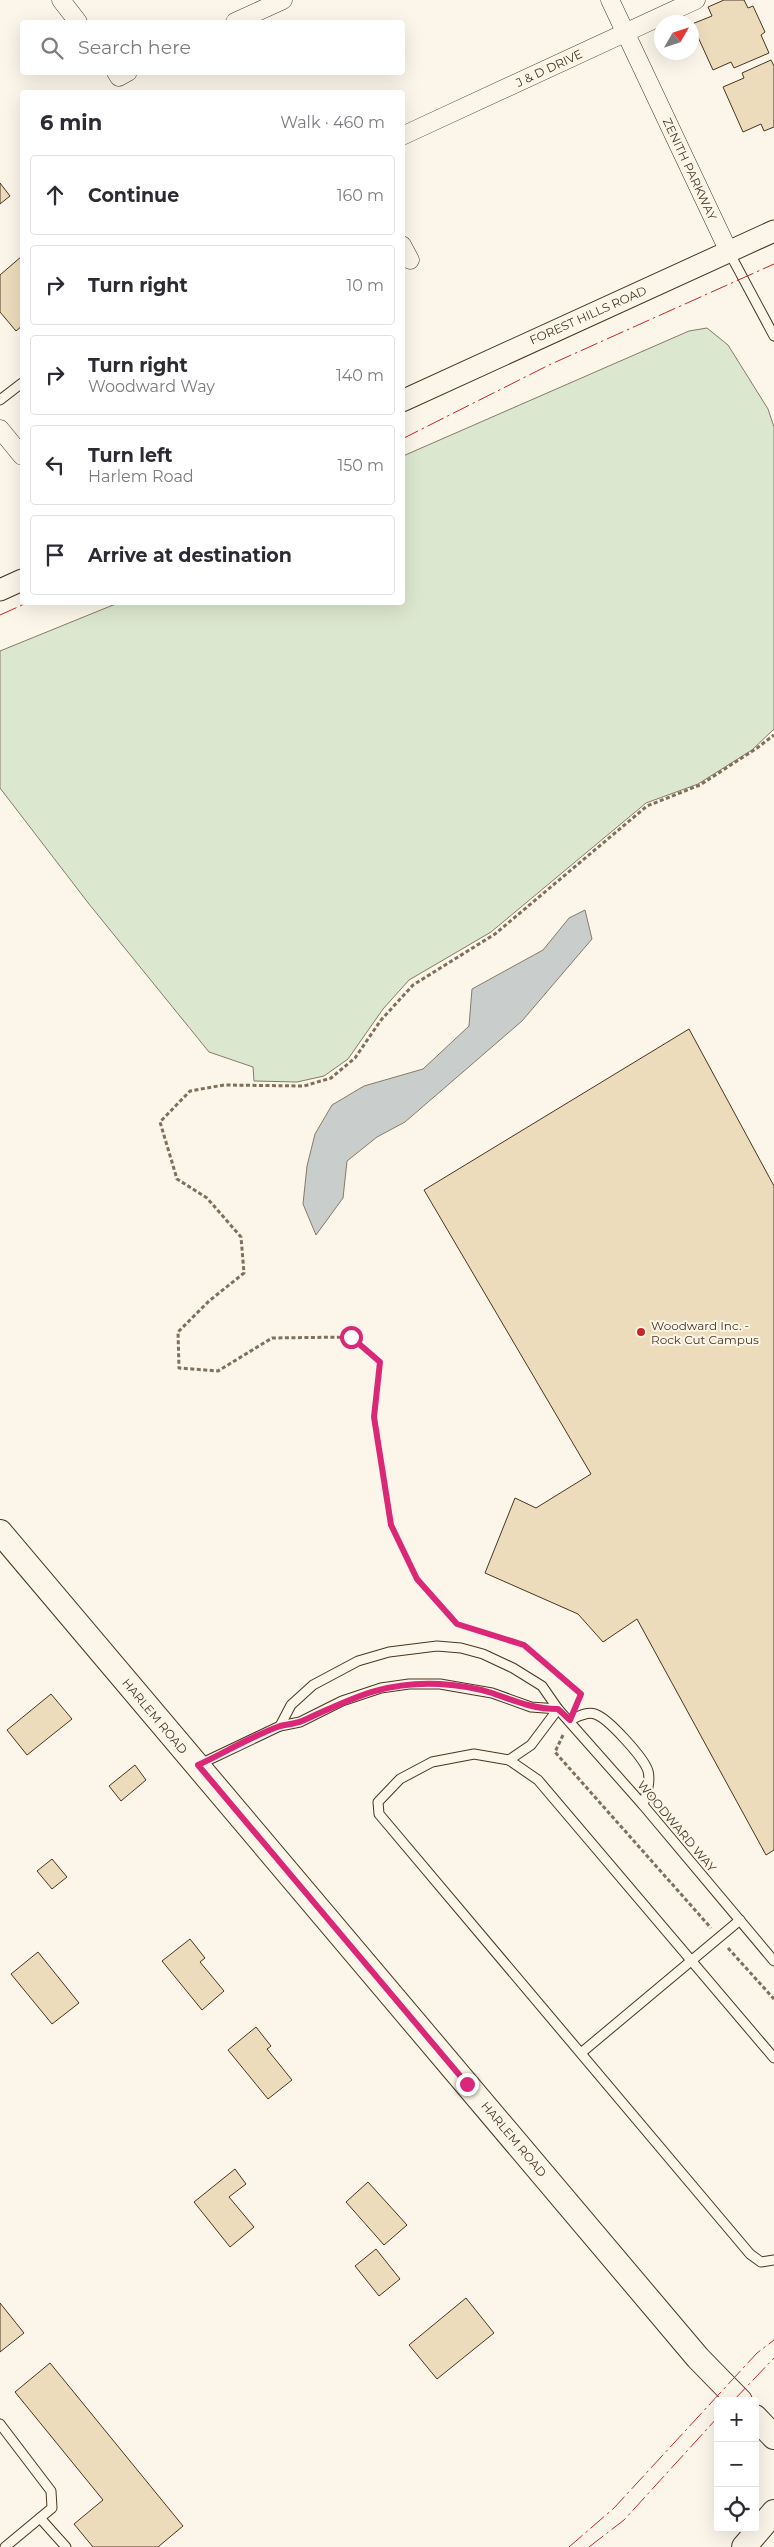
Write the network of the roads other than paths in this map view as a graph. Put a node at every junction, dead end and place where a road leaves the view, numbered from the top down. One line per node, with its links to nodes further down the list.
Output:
1 (61, 0): 5 (street)
2 (282, 0): 6 (street)
3 (610, 0): 7 (street, ZENITH PARKWAY)
4 (696, 0): 7 (street, J & D DRIVE)
5 (76, 20)
6 (239, 20)
7 (625, 32): 8 (street, J & D DRIVE); 10 (street, ZENITH PARKWAY)
8 (405, 135)
9 (774, 231): 10 (street, FOREST HILLS ROAD)
10 (729, 252): 11 (lane, ZENITH PARKWAY); 14 (street, FOREST HILLS ROAD)
11 (774, 336)
12 (20, 385): 13 (lane)
13 (0, 400)
14 (405, 400)
15 (0, 429): 16 (street)
16 (20, 454)
17 (20, 581): 18 (street)
18 (0, 590)
19 (0, 1532): 24 (main road, HARLEM ROAD)
20 (558, 1709): 21 (lane, WOODWARD WAY); 22 (lane); 22 (lane, WOODWARD WAY); 23 (lane)
21 (570, 1720): 25 (lane, WOODWARD WAY); 25 (lane)
22 (280, 1726): 24 (lane)
23 (509, 1760): 27 (lane); 29 (lane)
24 (198, 1765): 32 (main road, HARLEM ROAD)
25 (643, 1806): 26 (lane, WOODWARD WAY)
26 (740, 1920): 27 (lane); 28 (lane, WOODWARD WAY)
27 (691, 1961): 29 (lane); 30 (lane)
28 (774, 1961)
29 (581, 2053): 31 (lane)
30 (774, 2058)
31 (774, 2260)
32 (698, 2358): 33 (main road); 34 (main road)
33 (720, 2397)
34 (737, 2397)
35 (759, 2407): 36 (main road)
36 (774, 2413)
37 (759, 2421): 39 (main road)
38 (0, 2424): 41 (lane)
39 (774, 2437)
40 (774, 2512): 46 (main road)
41 (40, 2518): 43 (lane); 44 (lane)
42 (744, 2532): 45 (main road)
43 (5, 2547)
44 (66, 2547)
45 (738, 2547)
46 (744, 2547)

